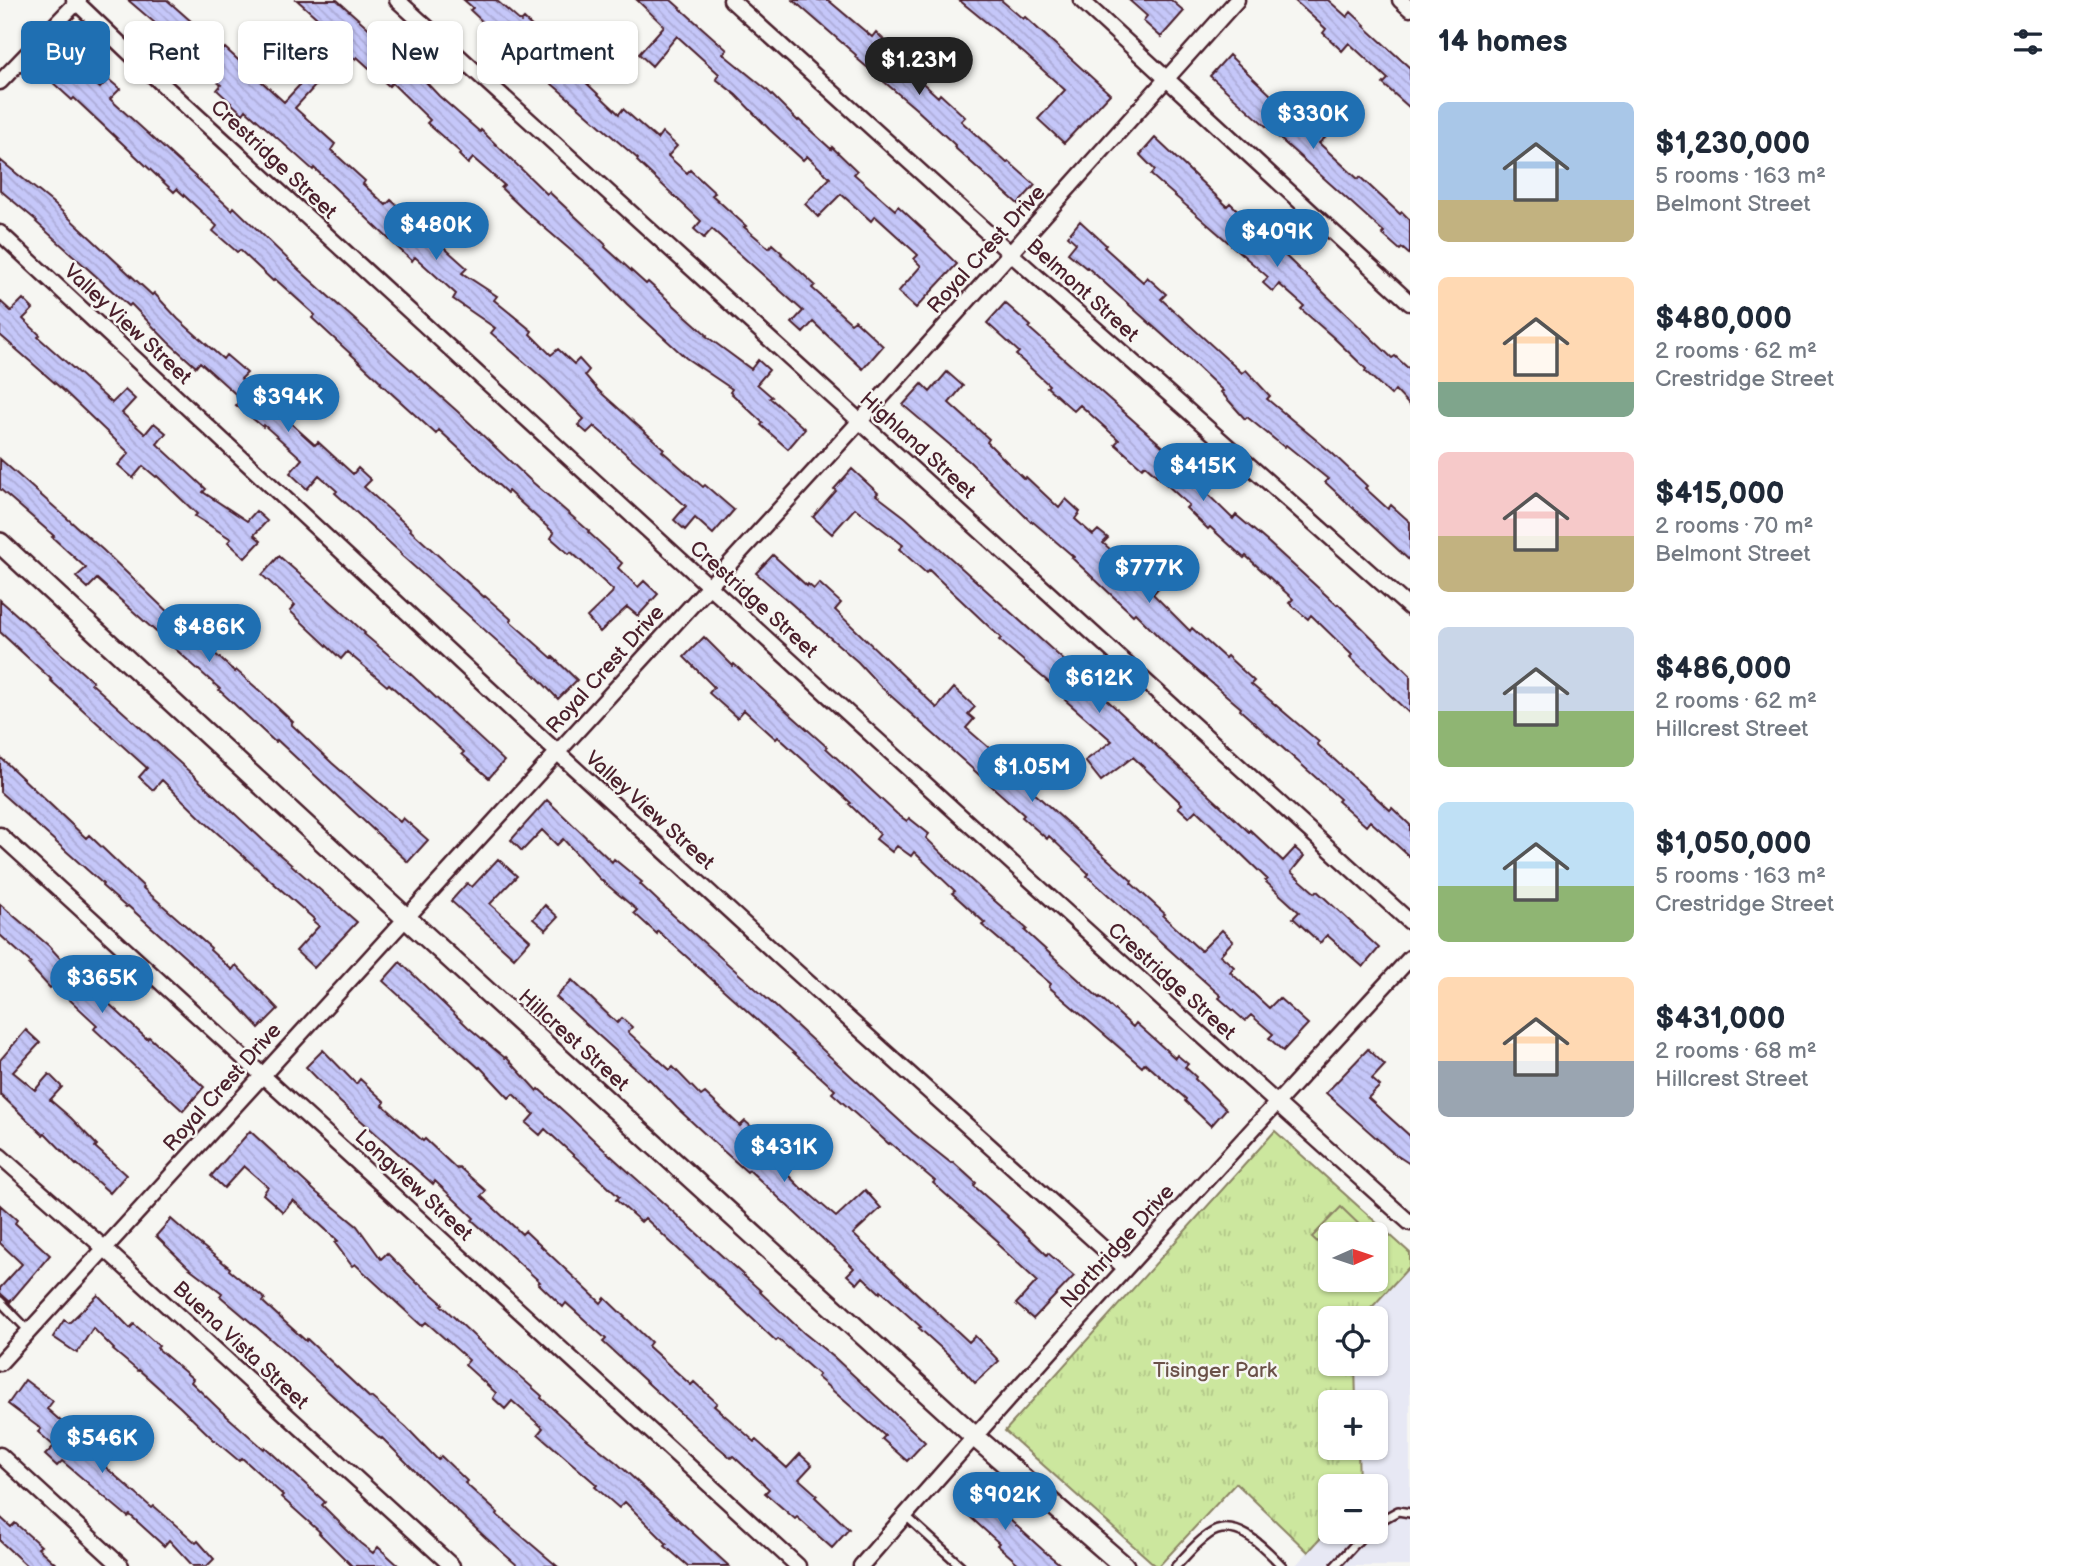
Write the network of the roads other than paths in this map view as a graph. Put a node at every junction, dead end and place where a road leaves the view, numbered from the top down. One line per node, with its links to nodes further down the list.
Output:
1 (397, 0): 13 (street, Highland Street)
2 (731, 0): 11 (street, Belmont Street)
3 (1081, 0): 8 (street)
4 (1237, 0): 8 (street, Royal Crest Drive)
5 (1401, 0): 7 (street)
6 (76, 1): 9 (street); 15 (street, Crestridge Street)
7 (1410, 9)
8 (1167, 78): 11 (street, Royal Crest Drive); 12 (street)
9 (0, 82)
10 (0, 233): 17 (street, Valley View Street)
11 (1010, 253): 13 (street, Royal Crest Drive); 16 (street, Belmont Street)
12 (1410, 303)
13 (860, 421): 15 (street, Royal Crest Drive); 20 (street, Highland Street)
14 (0, 542): 19 (street, Hillcrest Street)
15 (709, 586): 17 (street, Royal Crest Drive); 23 (street, Crestridge Street)
16 (1410, 608)
17 (558, 754): 19 (street, Royal Crest Drive); 27 (street, Valley View Street)
18 (0, 835): 22 (street, Longview Street)
19 (406, 918): 22 (street, Royal Crest Drive); 31 (street, Hillcrest Street)
20 (1410, 922)
21 (1410, 958): 23 (street, Northridge Drive)
22 (262, 1074): 26 (street, Royal Crest Drive); 39 (street, Longview Street)
23 (1276, 1103): 25 (street, Crestridge Street); 27 (street, Northridge Drive)
24 (0, 1156): 26 (street, Buena Vista Street)
25 (1410, 1223)
26 (104, 1248): 29 (street, Royal Crest Drive); 38 (street, Buena Vista Street)
27 (1125, 1268): 31 (street, Northridge Drive)
28 (0, 1301): 29 (lane)
29 (29, 1331): 30 (street, Royal Crest Drive)
30 (0, 1363)
31 (974, 1436): 34 (street, Northridge Drive); 42 (street, Hillcrest Street)
32 (0, 1455): 37 (street)
33 (1410, 1513): 35 (lane)
34 (905, 1515): 40 (street, Northridge Drive); 41 (lane)
35 (1388, 1516)
36 (1355, 1544): 45 (lane)
37 (121, 1566)
38 (453, 1566)
39 (798, 1566)
40 (861, 1566)
41 (961, 1566)
42 (1124, 1566)
43 (1176, 1566): 44 (lane)
44 (1282, 1566)
45 (1335, 1566)

